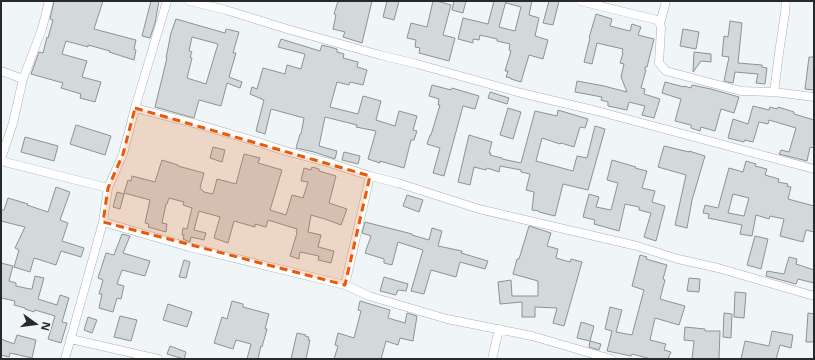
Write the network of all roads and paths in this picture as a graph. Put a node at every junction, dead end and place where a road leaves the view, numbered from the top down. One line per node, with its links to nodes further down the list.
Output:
1 (49, 1): 9 (street)
2 (167, 1): 12 (street)
3 (189, 1): 14 (street)
4 (580, 1): 7 (street)
5 (666, 1): 7 (street)
6 (786, 1): 10 (street)
7 (660, 24): 10 (street)
8 (1, 71): 9 (street)
9 (23, 79): 13 (street)
10 (774, 92): 11 (street)
11 (814, 97)
12 (135, 108): 15 (street); 16 (street)
13 (1, 160): 16 (street)
14 (814, 169)
15 (370, 176): 18 (street); 19 (street)
16 (108, 188): 17 (street)
17 (103, 222): 18 (street); 21 (street)
18 (345, 285): 20 (street)
19 (814, 296)
20 (499, 329): 24 (street); 25 (street)
21 (71, 339): 22 (street); 23 (street)
22 (65, 359)
23 (158, 359)
24 (492, 359)
25 (611, 359)

